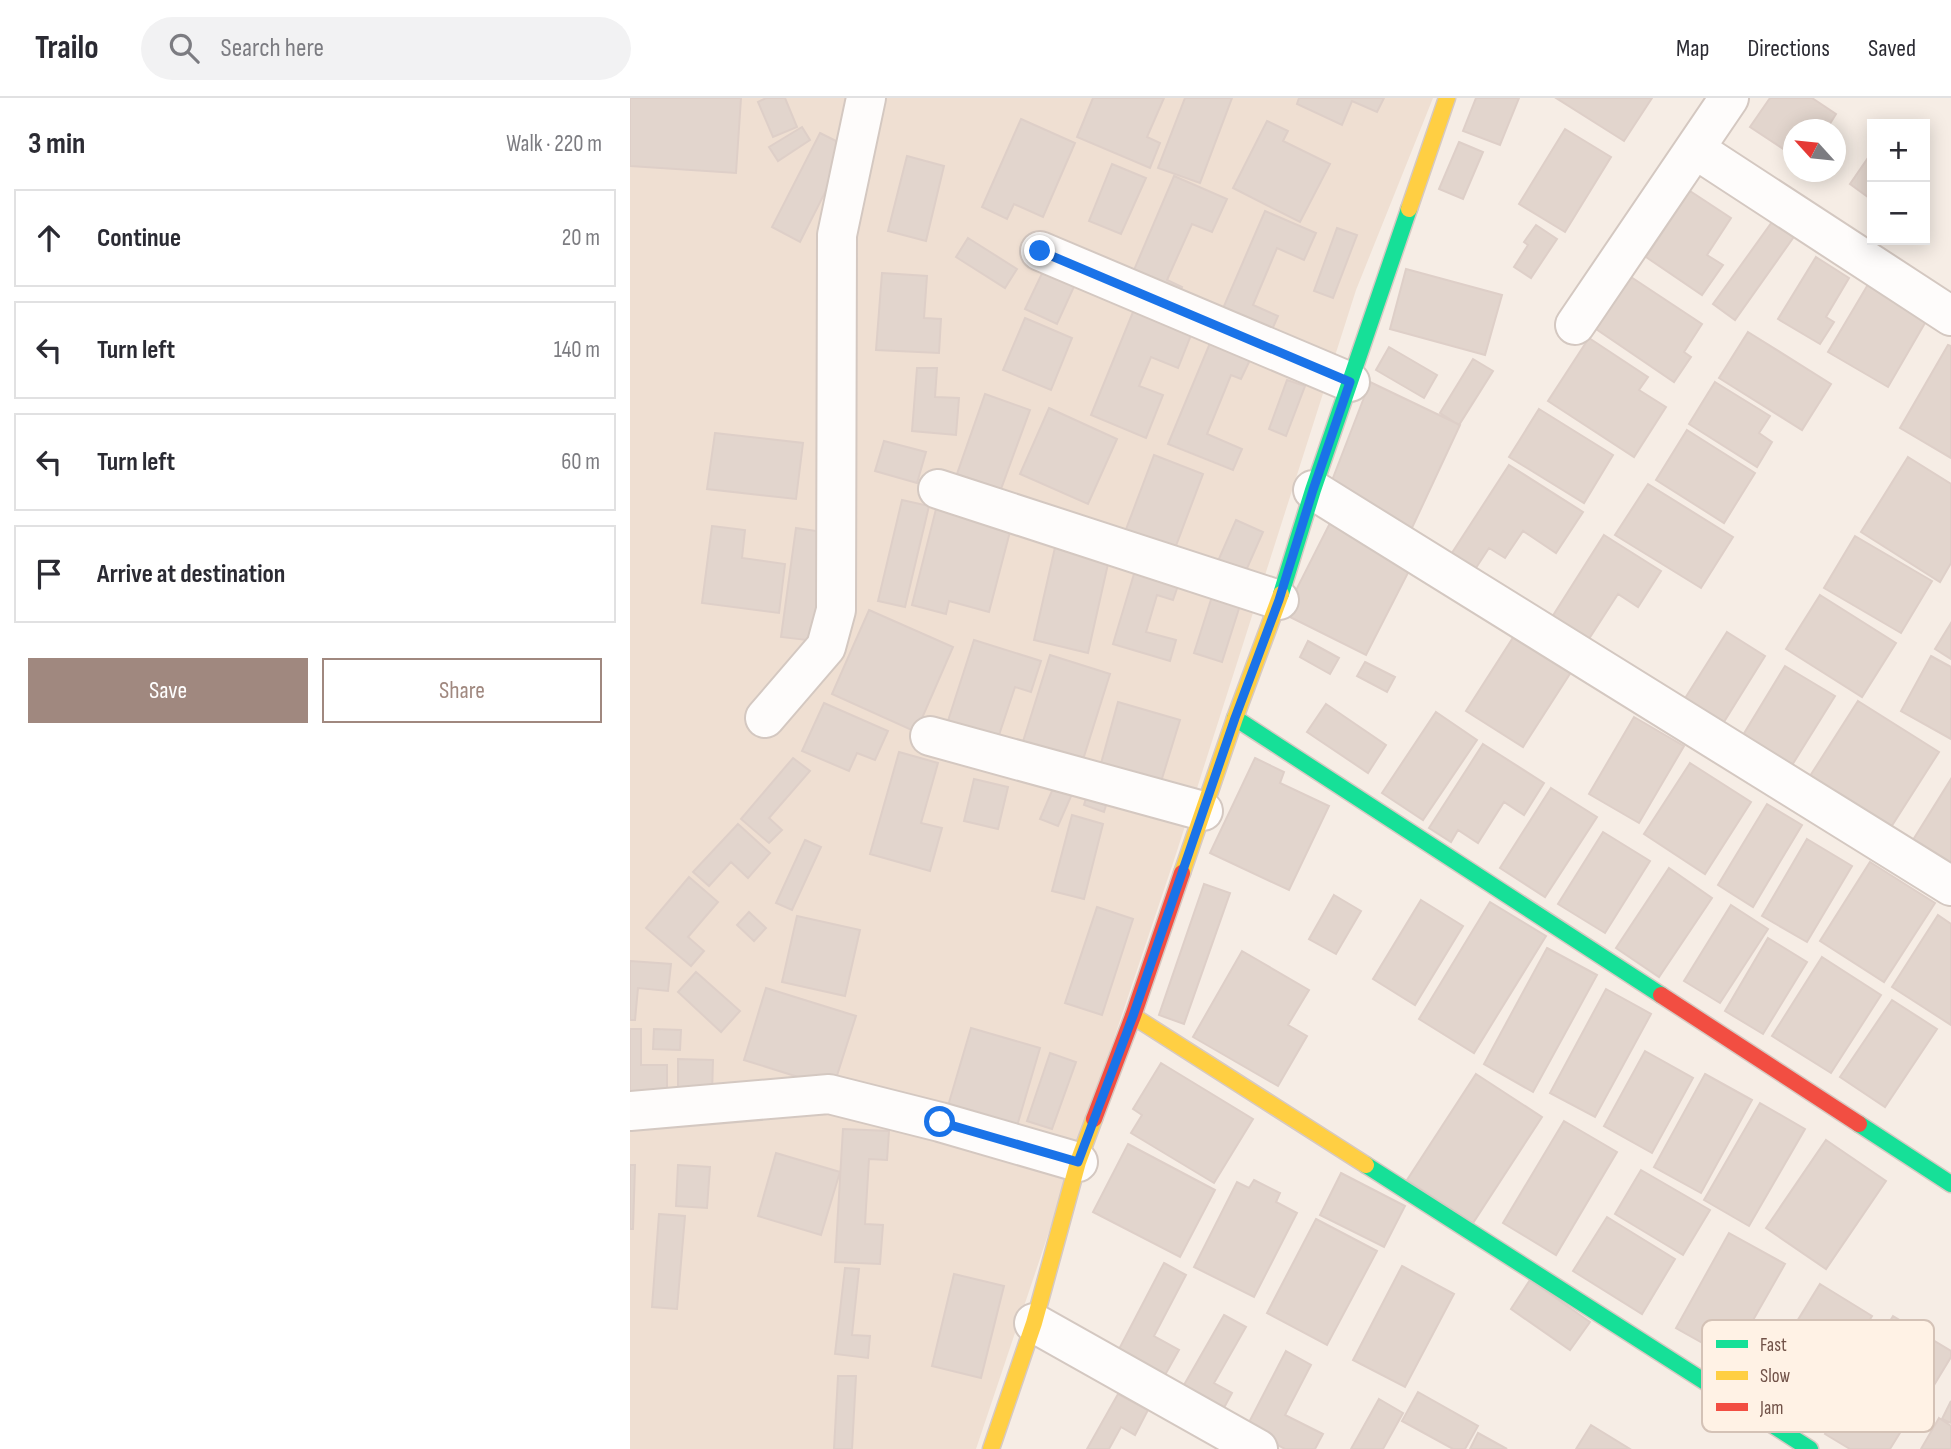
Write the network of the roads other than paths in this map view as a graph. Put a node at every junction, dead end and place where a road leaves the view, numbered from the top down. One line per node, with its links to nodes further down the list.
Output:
1 (866, 98): 12 (street)
2 (1447, 98): 8 (street)
3 (1729, 98): 4 (street)
4 (1695, 149): 6 (street); 7 (street)
5 (1040, 251): 8 (street)
6 (1951, 316)
7 (1575, 325)
8 (1350, 382): 10 (street)
9 (938, 489): 11 (street)
10 (1313, 490): 11 (street); 16 (street)
11 (1279, 600): 13 (street)
12 (765, 718)
13 (1235, 718): 15 (street); 20 (street)
14 (930, 736): 15 (street)
15 (1203, 811): 17 (street)
16 (1951, 886)
17 (1133, 1016): 19 (street); 22 (street)
18 (630, 1111): 19 (street)
19 (1078, 1162): 21 (street)
20 (1951, 1184)
21 (1034, 1323): 24 (street); 25 (street)
22 (1702, 1380)
23 (1783, 1432): 26 (street)
24 (991, 1449)
25 (1258, 1449)
26 (1810, 1449)

